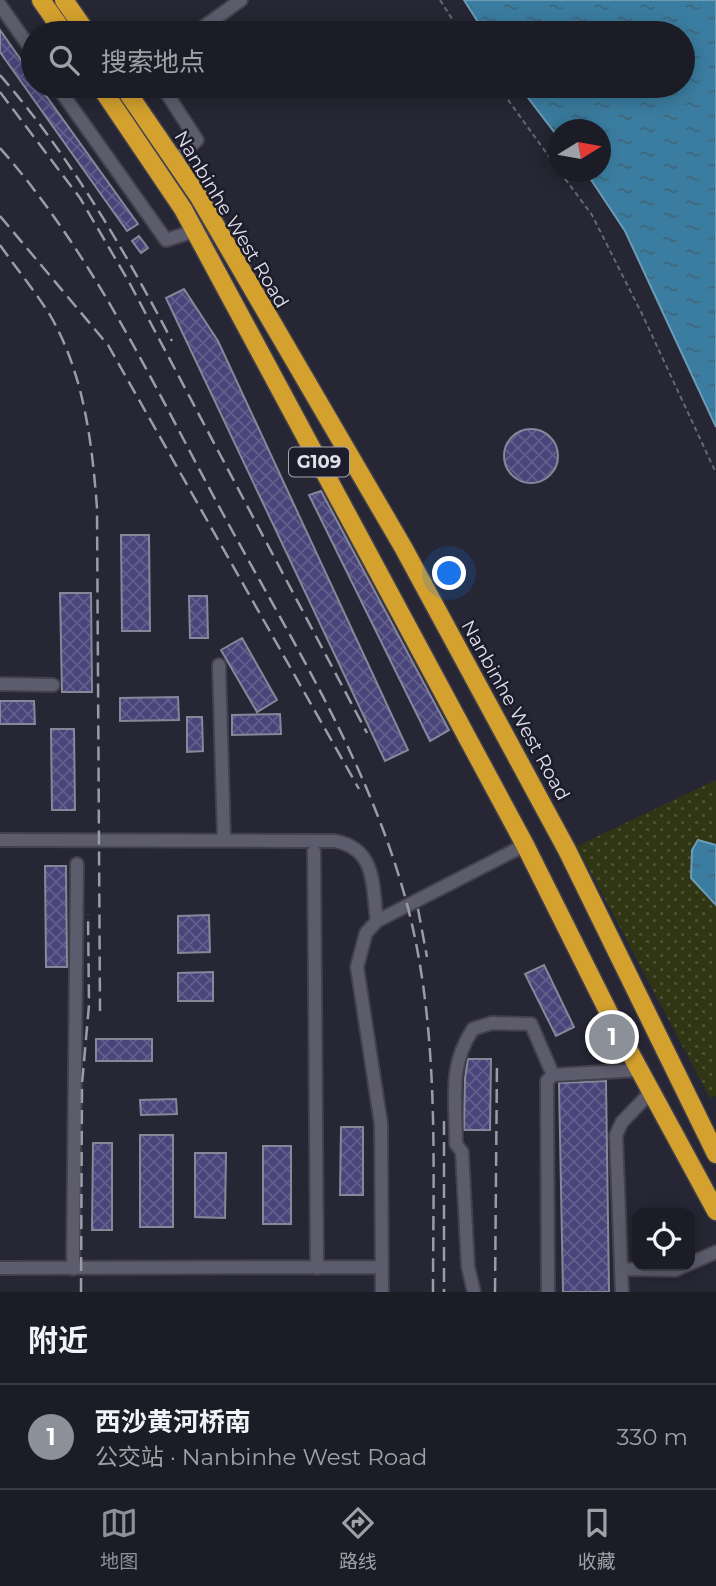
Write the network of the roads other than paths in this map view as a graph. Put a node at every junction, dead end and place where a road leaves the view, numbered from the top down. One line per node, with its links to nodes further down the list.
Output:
1 (41, 0): 5 (highway)
2 (64, 0): 6 (highway)
3 (241, 0): 7 (street)
4 (0, 5): 8 (street)
5 (56, 21)
6 (79, 21)
7 (212, 21)
8 (21, 35)
9 (65, 98): 16 (street)
10 (108, 98): 15 (highway, Nanbinhe West Road / G109)
11 (131, 98): 13 (highway, Nanbinhe West Road / G109)
12 (170, 98): 13 (street)
13 (174, 161): 14 (highway, Nanbinhe West Road / G109)
14 (199, 197): 15 (street); 29 (highway, Nanbinhe West Road / G109)
15 (183, 209): 16 (highway, Nanbinhe West Road / G109)
16 (195, 231): 22 (highway, Nanbinhe West Road / G109)
17 (219, 665): 21 (street)
18 (0, 684): 19 (street)
19 (53, 685)
20 (0, 840): 21 (street)
21 (224, 841): 25 (street)
22 (525, 845): 25 (street); 26 (highway, G109)
23 (314, 851): 36 (street)
24 (77, 864): 37 (street)
25 (377, 920): 34 (street)
26 (639, 1070): 27 (street); 28 (highway, G109)
27 (553, 1075): 40 (street); 41 (street)
28 (651, 1092): 30 (highway, G109); 38 (street)
29 (710, 1130): 30 (highway); 31 (highway, Nanbinhe West Road)
30 (679, 1143): 32 (highway)
31 (716, 1154)
32 (716, 1211)
33 (716, 1252): 38 (street)
34 (383, 1267): 36 (street); 39 (street)
35 (0, 1268): 37 (street)
36 (317, 1268): 37 (street)
37 (73, 1269)
38 (621, 1269): 42 (street)
39 (382, 1292)
40 (474, 1292)
41 (548, 1292)
42 (622, 1292)

